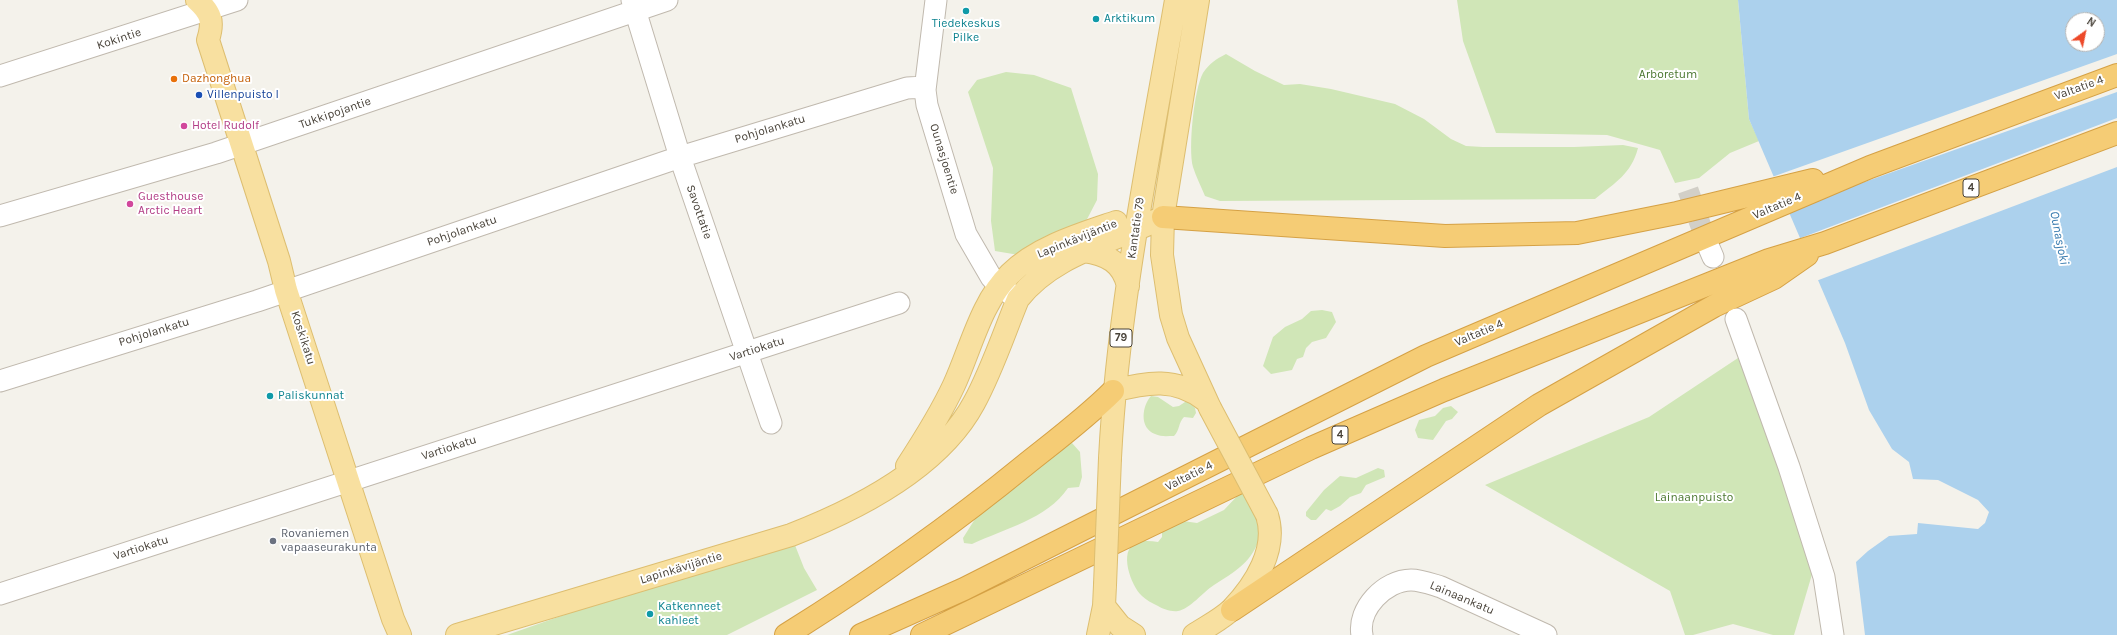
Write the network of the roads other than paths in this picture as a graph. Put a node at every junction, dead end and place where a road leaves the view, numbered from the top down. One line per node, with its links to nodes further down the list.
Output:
1 (237, 0): 7 (street, Kokintie)
2 (667, 0): 6 (street, Tukkipojantie)
3 (936, 0): 10 (street, Ounasjoentie)
4 (1176, 0): 17 (main road, Kantatie 79 / 79)
5 (1198, 0): 16 (main road, Kantatie 79)
6 (634, 5): 12 (street, Tukkipojantie); 13 (street, Savottatie)
7 (198, 6): 9 (street, Kokintie); 12 (main road, Koskikatu)
8 (2117, 75): 14 (highway, Valtatie 4)
9 (0, 76)
10 (926, 87): 13 (street, Pohjolankatu); 20 (street, Ounasjoentie)
11 (2117, 133): 19 (highway, 4)
12 (242, 144): 15 (street, Tukkipojantie); 22 (main road, Koskikatu)
13 (680, 157): 22 (street, Pohjolankatu); 26 (street, Savottatie)
14 (1870, 167): 16 (highway); 39 (highway, Valtatie 4)
15 (0, 216)
16 (1162, 217): 17 (main road, Lapinkävijäntie); 29 (main road, Kantatie 79)
17 (1136, 224): 18 (main road, Lapinkävijäntie); 20 (main road, Lapinkävijäntie); 21 (main road, Kantatie 79 / 79)
18 (1084, 251): 21 (main road); 23 (main road, Lapinkävijäntie)
19 (1772, 269): 35 (highway); 40 (highway, 4)
20 (999, 286): 23 (street, Ounasjoentie); 32 (main road, Lapinkävijäntie)
21 (1128, 286): 28 (main road, Kantatie 79 / 79)
22 (286, 290): 27 (street, Pohjolankatu); 31 (main road, Koskikatu)
23 (1018, 299): 32 (main road, Lapinkävijäntie)
24 (899, 303): 26 (street, Vartiokatu)
25 (1736, 319): 46 (street)
26 (746, 352): 30 (street, Savottatie); 31 (street, Vartiokatu)
27 (0, 381)
28 (1113, 391): 29 (main road); 34 (main road, Kantatie 79 / 79, bridge); 38 (highway)
29 (1207, 404): 35 (main road, Kantatie 79, bridge)
30 (771, 423)
31 (349, 481): 33 (street, Vartiokatu); 36 (main road, Koskikatu)
32 (897, 481): 37 (main road, Lapinkävijäntie)
33 (0, 594)
34 (1104, 595): 41 (main road, 79); 42 (main road)
35 (1232, 610): 43 (main road, Kantatie 79)
36 (400, 635)
37 (457, 635)
38 (786, 635)
39 (861, 635)
40 (922, 635)
41 (1098, 635)
42 (1134, 635)
43 (1194, 635)
44 (1362, 635): 45 (street, Lainaankatu)
45 (1546, 635)
46 (1833, 635)

